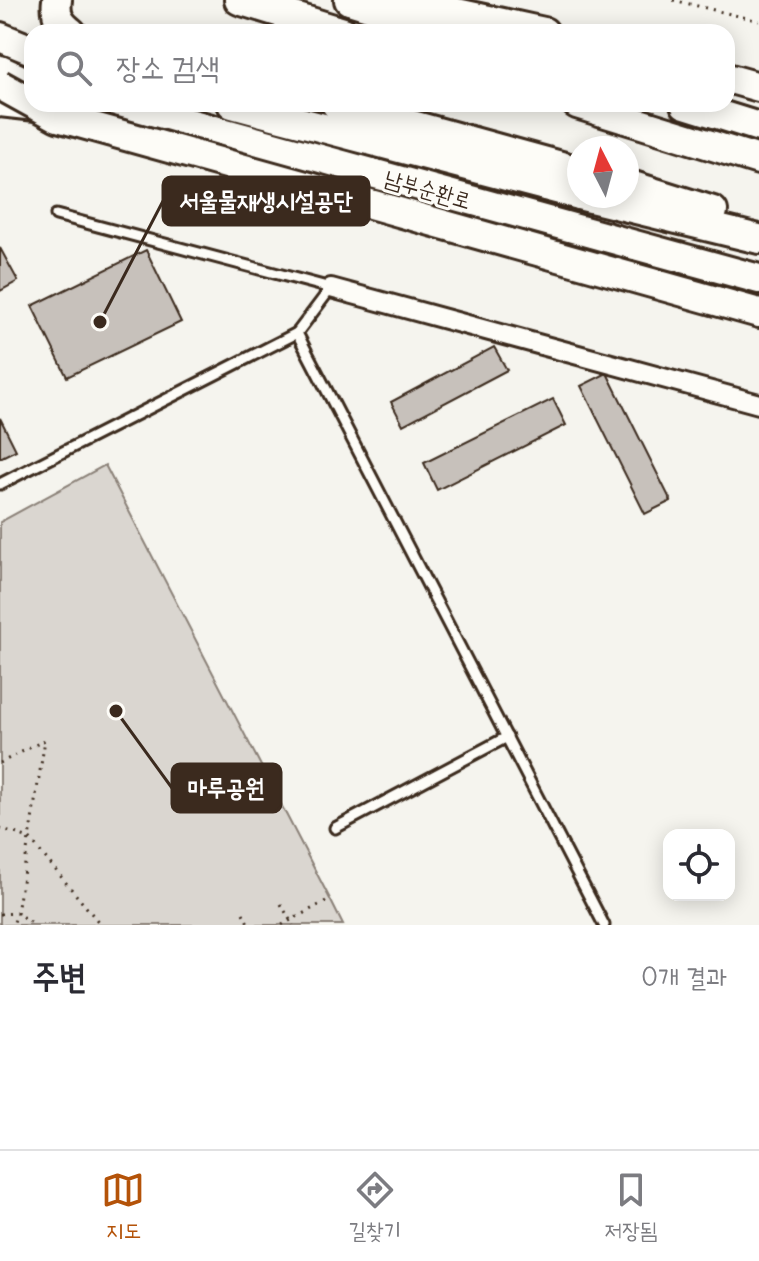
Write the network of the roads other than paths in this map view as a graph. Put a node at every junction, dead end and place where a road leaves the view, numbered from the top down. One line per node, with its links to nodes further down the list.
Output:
1 (57, 0): 5 (main road)
2 (239, 0): 6 (main road)
3 (349, 0): 7 (main road)
4 (397, 0): 8 (main road)
5 (64, 24)
6 (317, 24)
7 (426, 24)
8 (507, 24)
9 (0, 37): 10 (main road)
10 (24, 47)
11 (0, 70): 13 (main road)
12 (735, 80): 15 (main road)
13 (24, 81)
14 (0, 85): 16 (main road, bridge)
15 (759, 87)
16 (24, 98)
17 (0, 102): 18 (main road, 남부순환로)
18 (24, 105)
19 (49, 112): 39 (main road, bridge)
20 (90, 112): 27 (main road, 남부순환로)
21 (144, 112): 27 (main road)
22 (169, 112): 27 (main road)
23 (262, 112): 32 (main road, 남부순환로)
24 (365, 112): 30 (main road)
25 (603, 112): 29 (main road)
26 (711, 112): 28 (main road)
27 (189, 123): 37 (main road, 남부순환로)
28 (759, 127)
29 (759, 160)
30 (567, 168)
31 (639, 188): 35 (main road)
32 (567, 192)
33 (631, 208): 36 (main road, 남부순환로)
34 (56, 215): 38 (lane)
35 (759, 226)
36 (759, 239)
37 (759, 279)
38 (331, 288): 40 (lane); 41 (street)
39 (759, 313)
40 (297, 333): 42 (lane); 43 (lane)
41 (759, 404)
42 (0, 484)
43 (507, 737): 44 (lane); 45 (lane)
44 (335, 828)
45 (604, 925)

